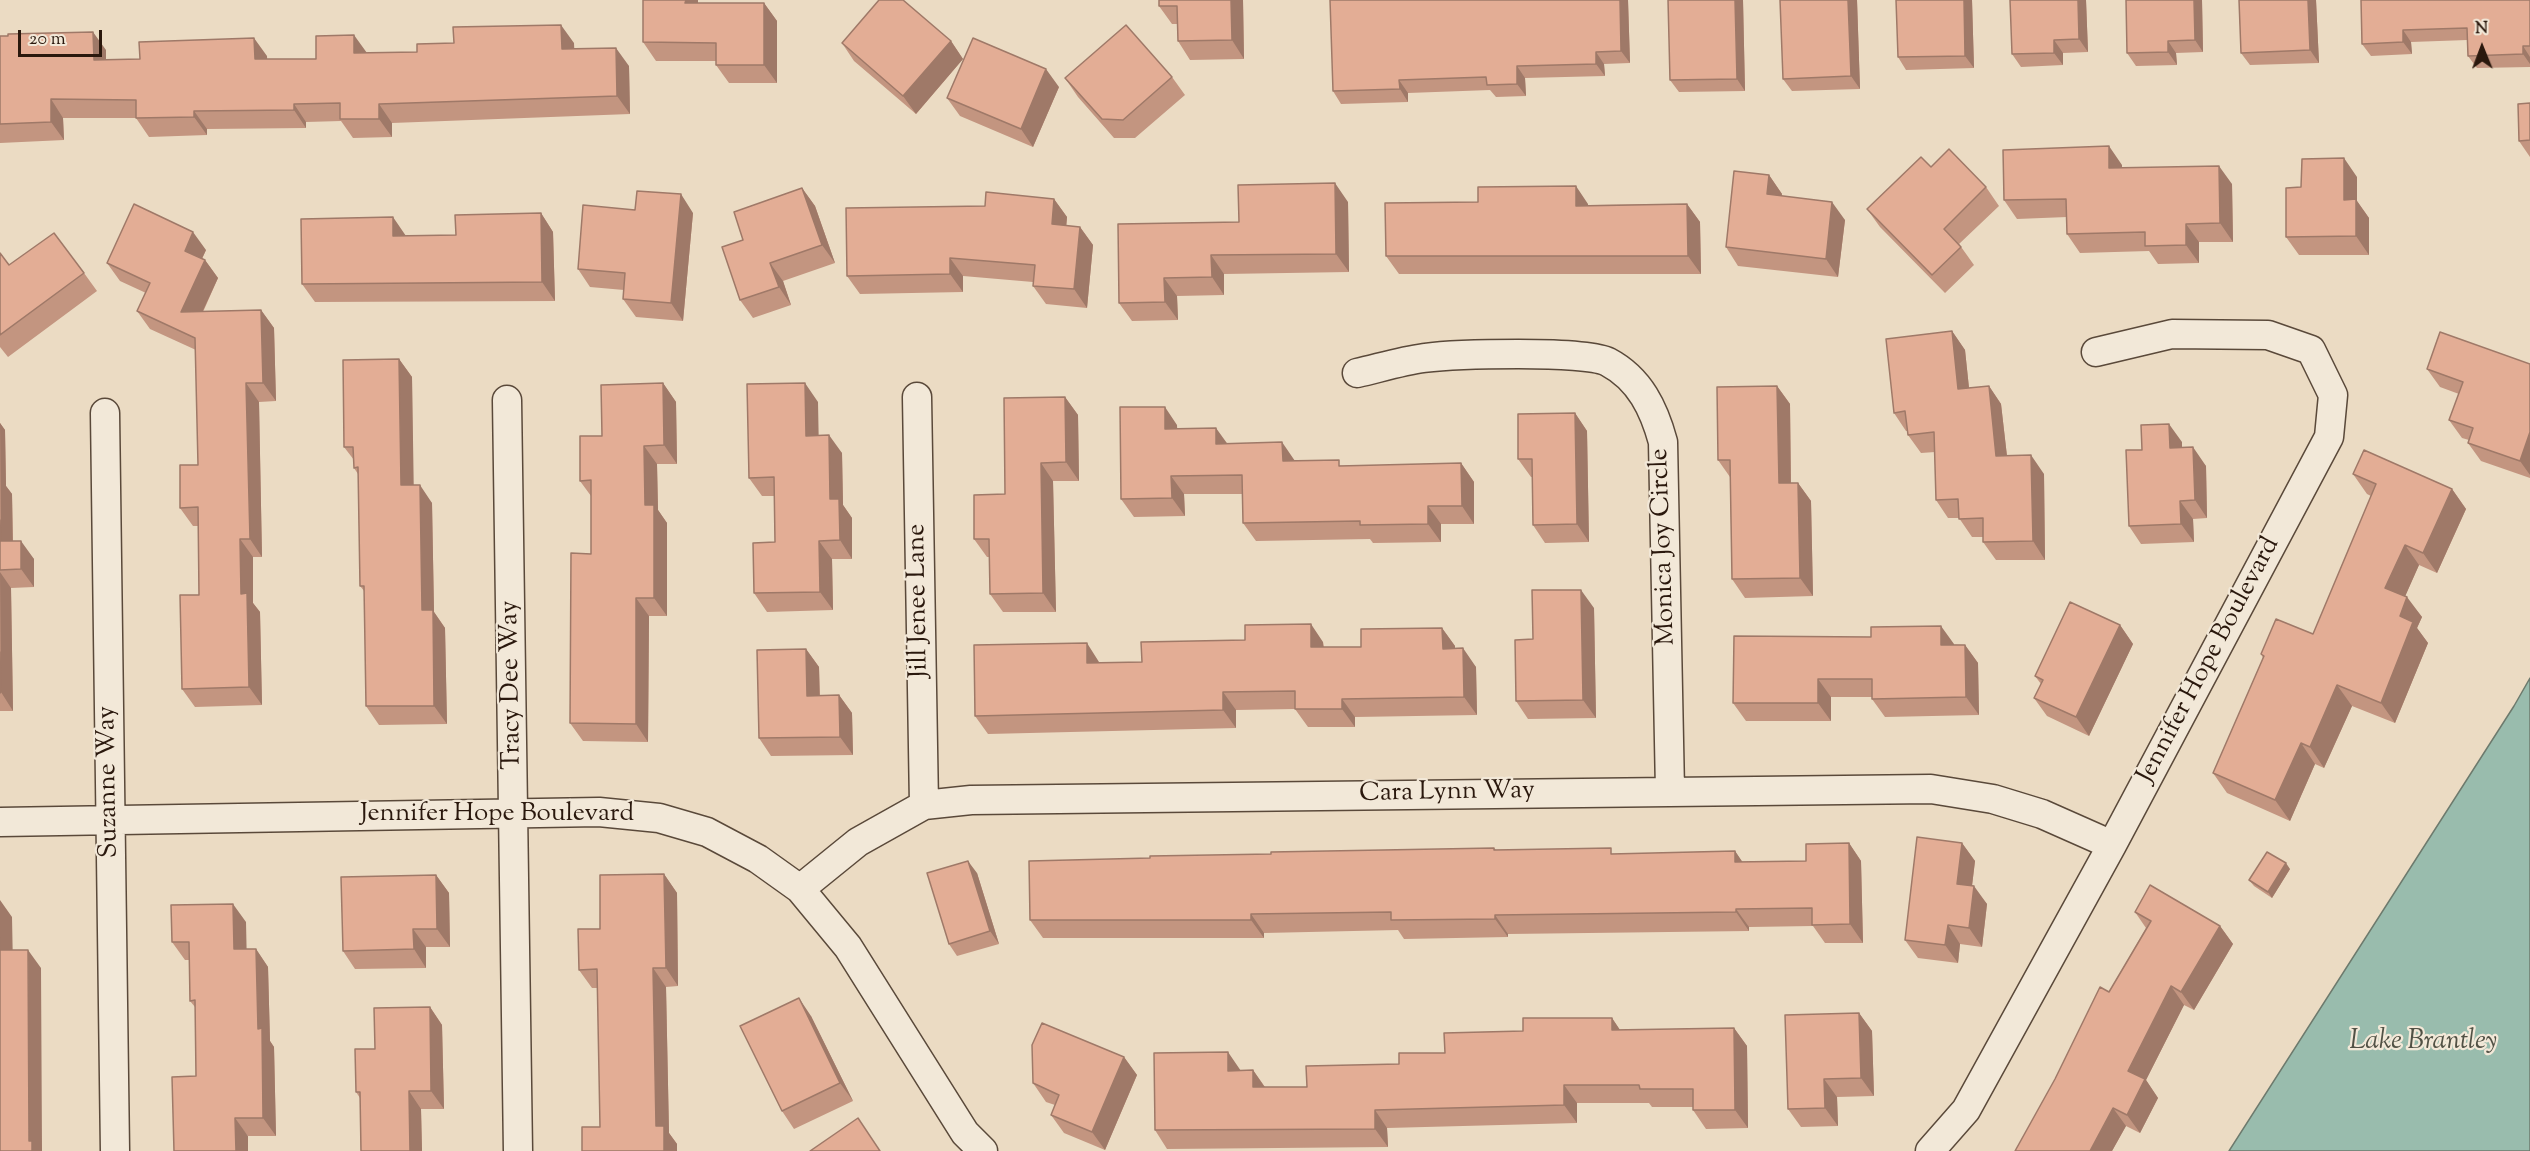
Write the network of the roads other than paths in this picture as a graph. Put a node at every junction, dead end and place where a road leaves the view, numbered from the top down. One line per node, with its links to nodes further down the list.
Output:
1 (2096, 352): 11 (street, Jennifer Hope Boulevard)
2 (1357, 373): 6 (street, Monica Joy Circle)
3 (917, 397): 7 (street, Jill Jenee Lane)
4 (507, 399): 8 (street, Tracy Dee Way)
5 (105, 413): 9 (street, Suzanne Way)
6 (1670, 790): 7 (street, Cara Lynn Way); 11 (street, Cara Lynn Way)
7 (924, 805): 12 (street, Cara Lynn Way)
8 (515, 812): 9 (street, Jennifer Hope Boulevard); 12 (street, Jennifer Hope Boulevard); 14 (street, Tracy Dee Way)
9 (110, 821): 10 (street, Jennifer Hope Boulevard); 13 (street, Suzanne Way)
10 (0, 822)
11 (2112, 845): 16 (street, Jennifer Hope Boulevard)
12 (800, 890): 15 (street, Jennifer Hope Boulevard)
13 (115, 1151)
14 (518, 1151)
15 (983, 1151)
16 (1930, 1151)

